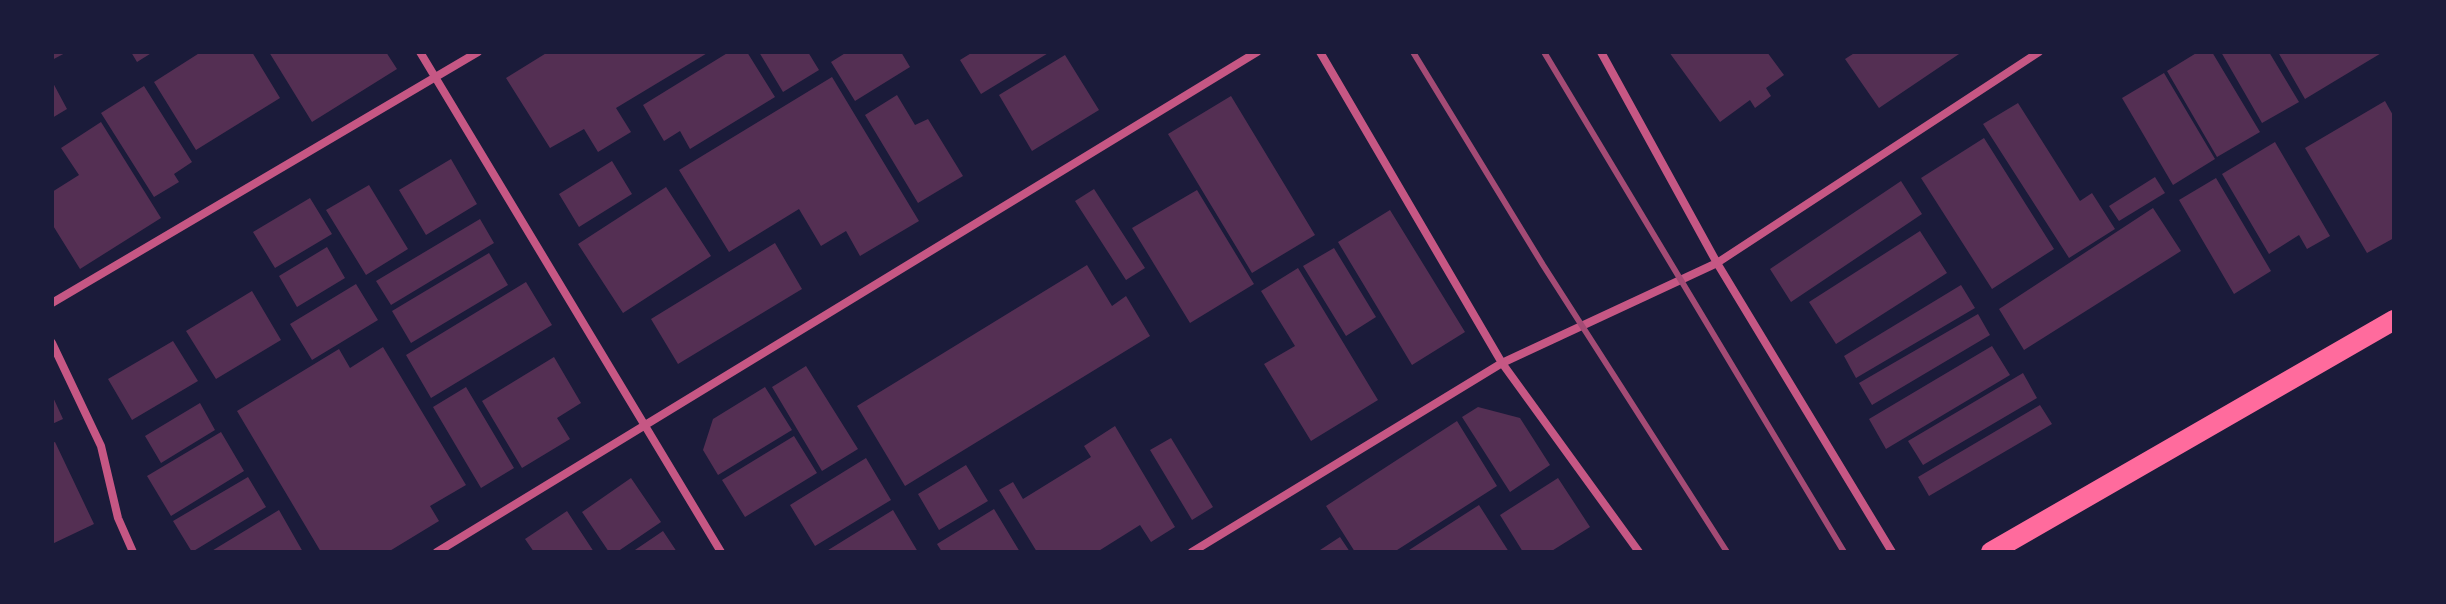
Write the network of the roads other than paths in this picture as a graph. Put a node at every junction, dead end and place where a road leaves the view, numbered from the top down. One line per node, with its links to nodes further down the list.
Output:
1 (420, 52): 7 (street)
2 (478, 52): 7 (street)
3 (1257, 52): 13 (street)
4 (1320, 52): 12 (street)
5 (1601, 52): 8 (street)
6 (2039, 52): 8 (street)
7 (435, 78): 9 (street); 13 (street)
8 (1717, 263): 12 (street); 19 (street)
9 (52, 303)
10 (2394, 320): 20 (main road)
11 (52, 343): 14 (street)
12 (1502, 363): 17 (street); 18 (street)
13 (644, 426): 15 (street); 16 (street)
14 (133, 552)
15 (437, 552)
16 (721, 552)
17 (1192, 552)
18 (1639, 552)
19 (1892, 552)
20 (1991, 552)

